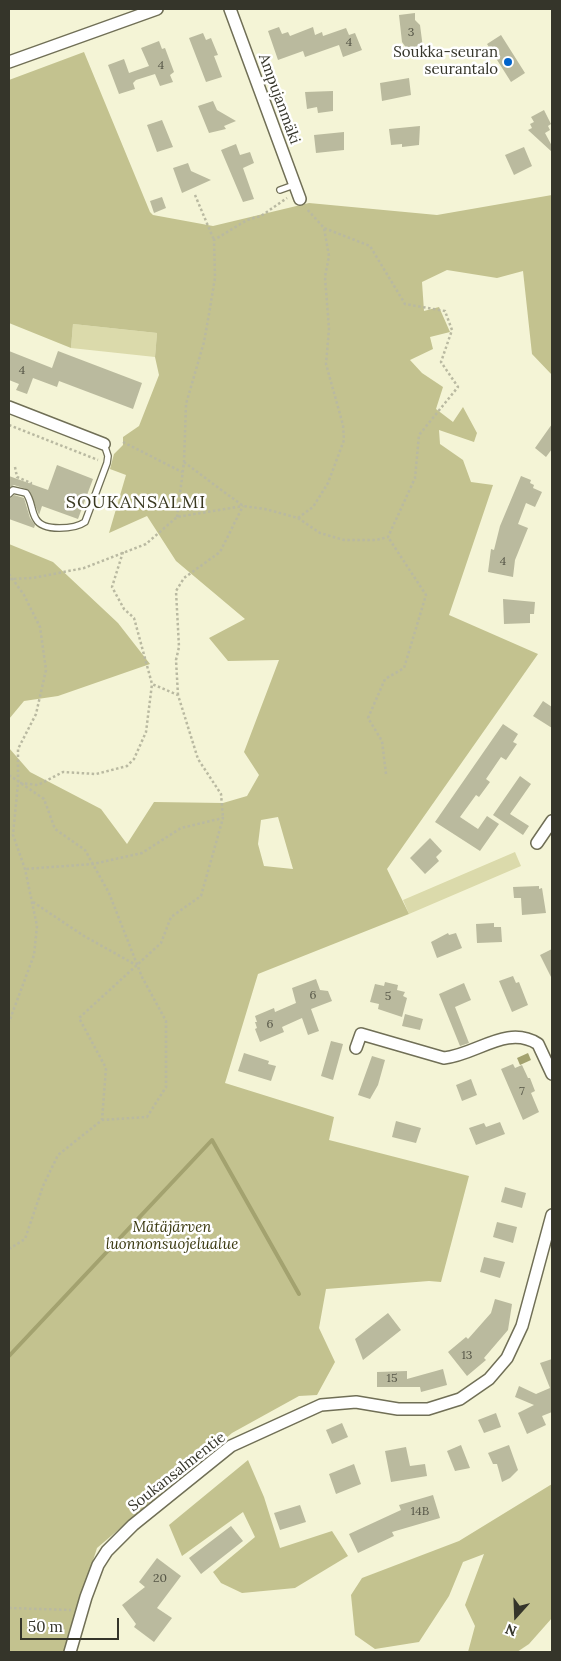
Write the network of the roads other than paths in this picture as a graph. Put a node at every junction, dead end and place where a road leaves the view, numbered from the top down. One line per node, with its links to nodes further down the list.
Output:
1 (157, 9): 3 (street)
2 (230, 9): 5 (street, Ampujanmäki)
3 (9, 62)
4 (280, 190): 5 (lane)
5 (297, 192)
6 (9, 407): 7 (street)
7 (104, 444): 8 (lane)
8 (9, 494)
9 (552, 821): 10 (street)
10 (537, 843)
11 (356, 1048): 12 (street)
12 (552, 1074)
13 (552, 1215): 14 (street, Soukansalmentie)
14 (70, 1652)

